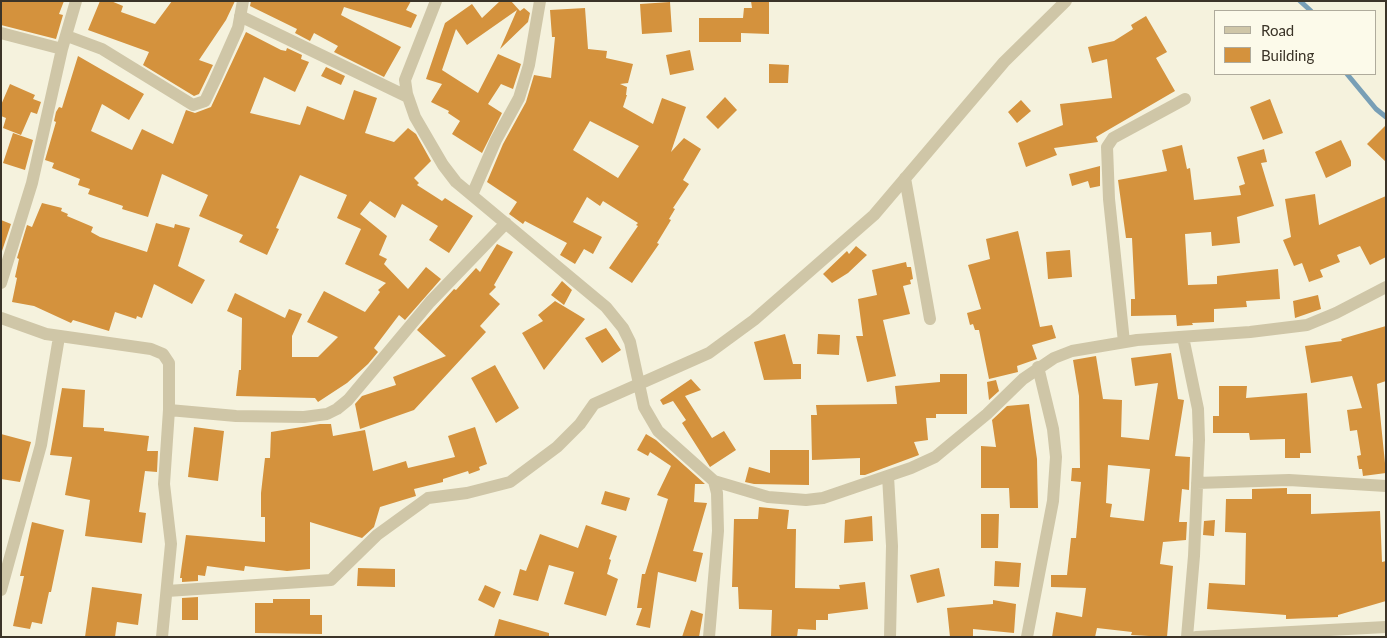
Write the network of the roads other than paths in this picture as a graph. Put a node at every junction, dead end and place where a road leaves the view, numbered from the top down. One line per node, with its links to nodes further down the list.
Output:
1 (76, 1): 8 (street)
2 (243, 1): 6 (street)
3 (436, 1): 10 (street)
4 (540, 1): 13 (street)
5 (1066, 1): 12 (street)
6 (240, 16): 8 (street); 10 (street)
7 (1, 32): 9 (street)
8 (66, 36): 9 (street)
9 (62, 49): 15 (street)
10 (408, 97): 13 (street)
11 (1185, 99): 21 (street)
12 (905, 178): 18 (street); 23 (street)
13 (472, 195): 14 (street)
14 (506, 223): 23 (street); 24 (street)
15 (1, 283)
16 (1386, 287): 20 (street)
17 (1, 318): 19 (street)
18 (930, 319)
19 (59, 337): 24 (street); 29 (street)
20 (1183, 337): 21 (street); 27 (street)
21 (1124, 342): 22 (street)
22 (1038, 367): 25 (street); 35 (street)
23 (639, 385): 26 (street); 30 (street)
24 (169, 410): 30 (street)
25 (888, 476): 26 (street); 34 (street)
26 (714, 481): 33 (street)
27 (1197, 483): 28 (street); 36 (street)
28 (1386, 486)
29 (1, 590)
30 (168, 591): 32 (street)
31 (1386, 627): 37 (street)
32 (162, 637)
33 (709, 637)
34 (890, 637)
35 (1027, 637)
36 (1187, 637)
37 (1196, 637)

